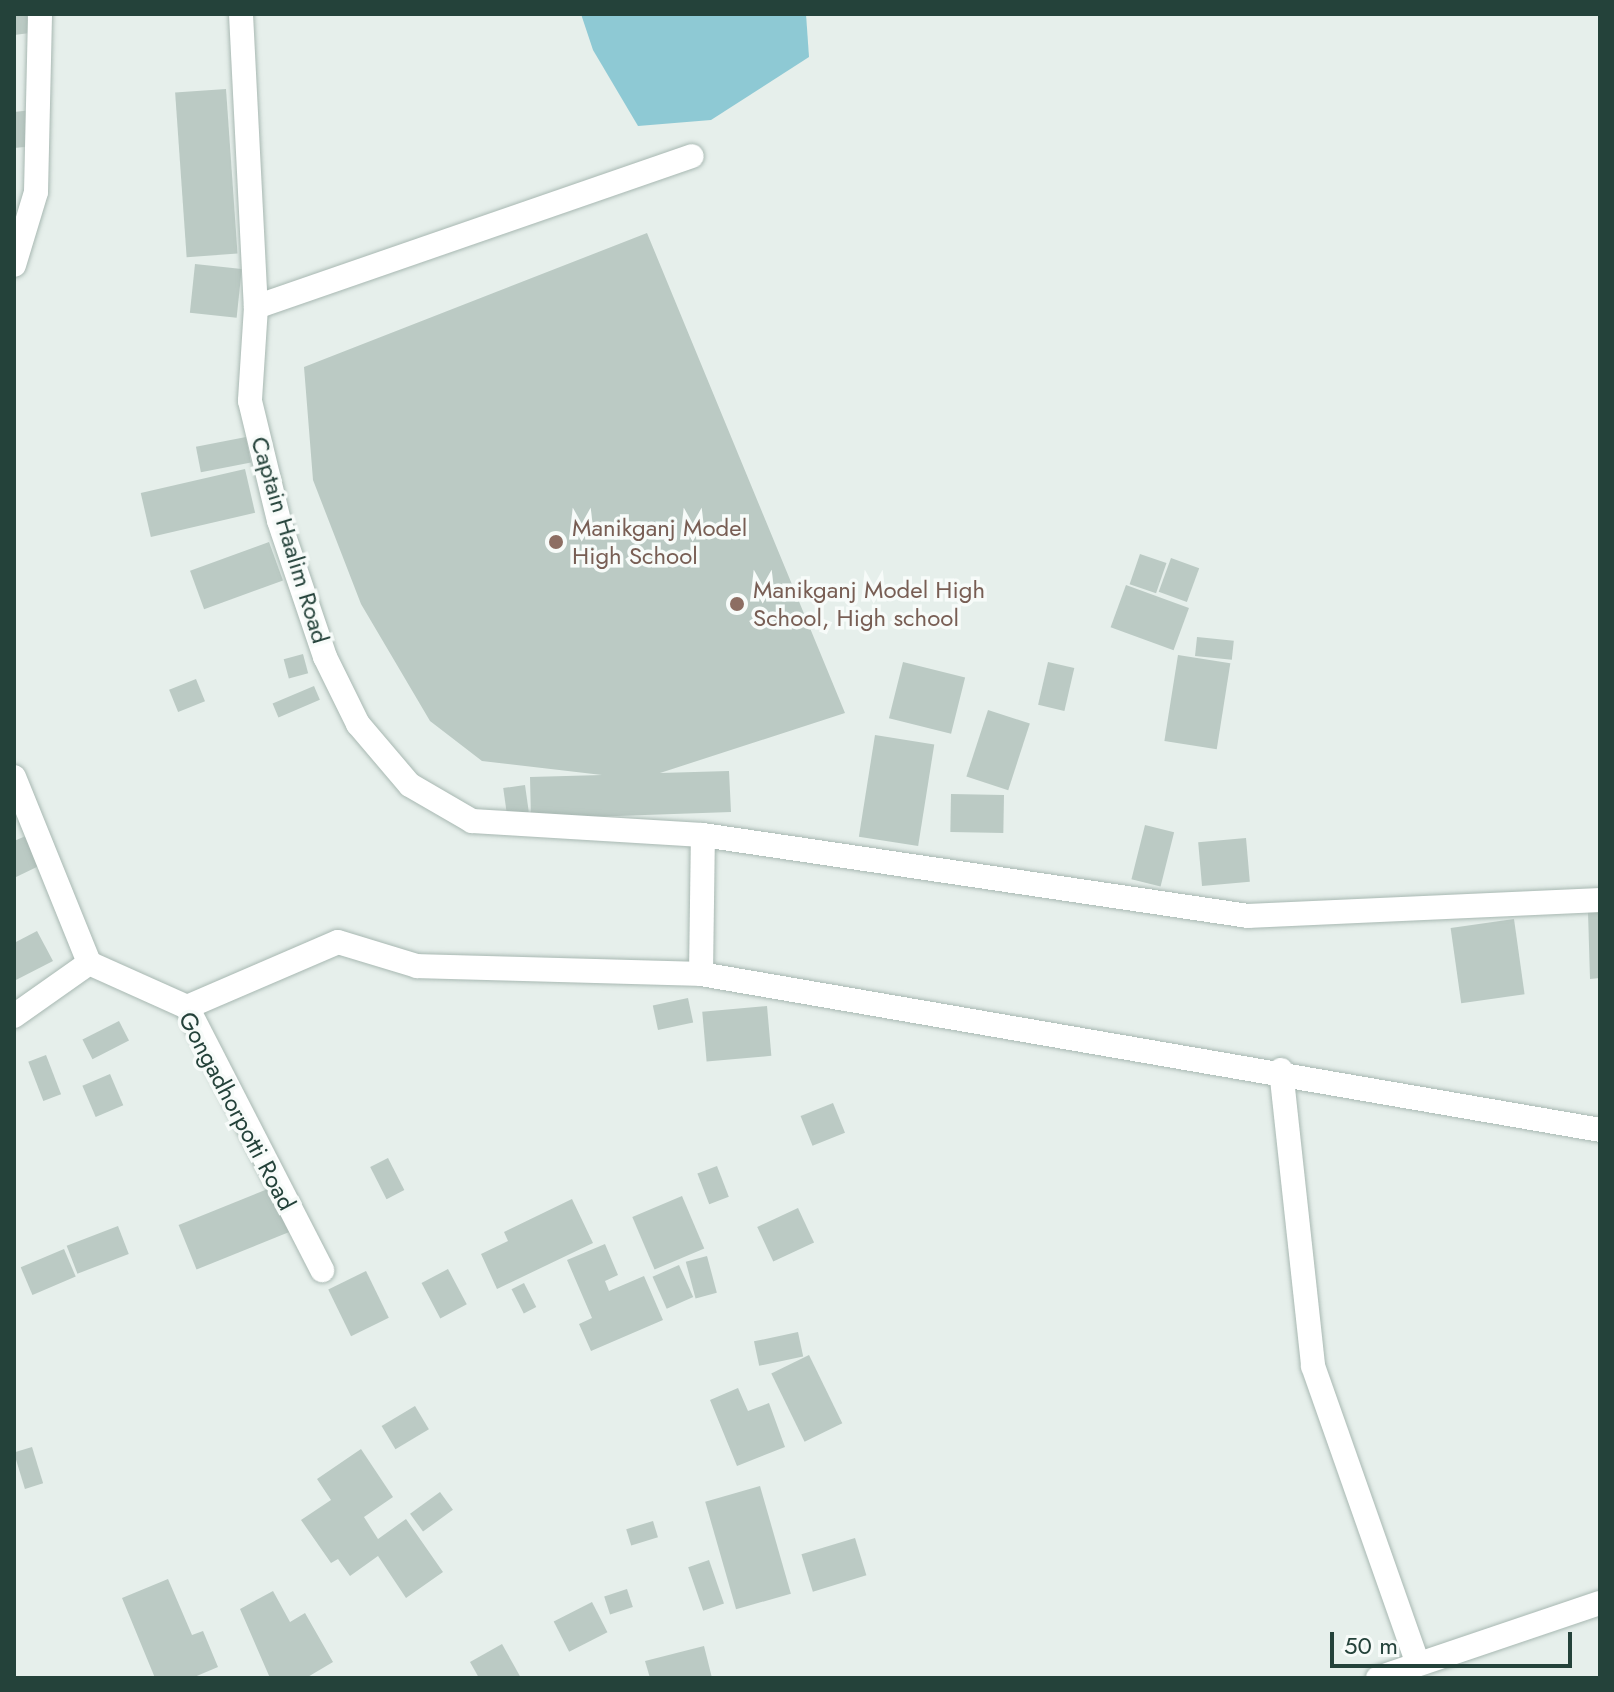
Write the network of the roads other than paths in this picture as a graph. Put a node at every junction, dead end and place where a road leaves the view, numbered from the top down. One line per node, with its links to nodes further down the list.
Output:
1 (40, 14): 4 (street)
2 (241, 14): 5 (street, Captain Haalim Road)
3 (692, 156): 5 (street)
4 (14, 265)
5 (256, 307): 7 (street, Captain Haalim Road)
6 (14, 777): 9 (street)
7 (703, 846): 8 (street, Captain Haalim Road); 10 (street)
8 (1600, 900)
9 (89, 963): 11 (street, Gongadhorpotti Road); 12 (street)
10 (700, 964): 11 (street); 13 (street)
11 (187, 1007): 15 (street, Gongadhorpotti Road)
12 (14, 1016)
13 (1281, 1070): 14 (street); 17 (street)
14 (1600, 1130)
15 (322, 1270)
16 (1600, 1603): 17 (street)
17 (1417, 1662): 18 (street)
18 (1378, 1678)

